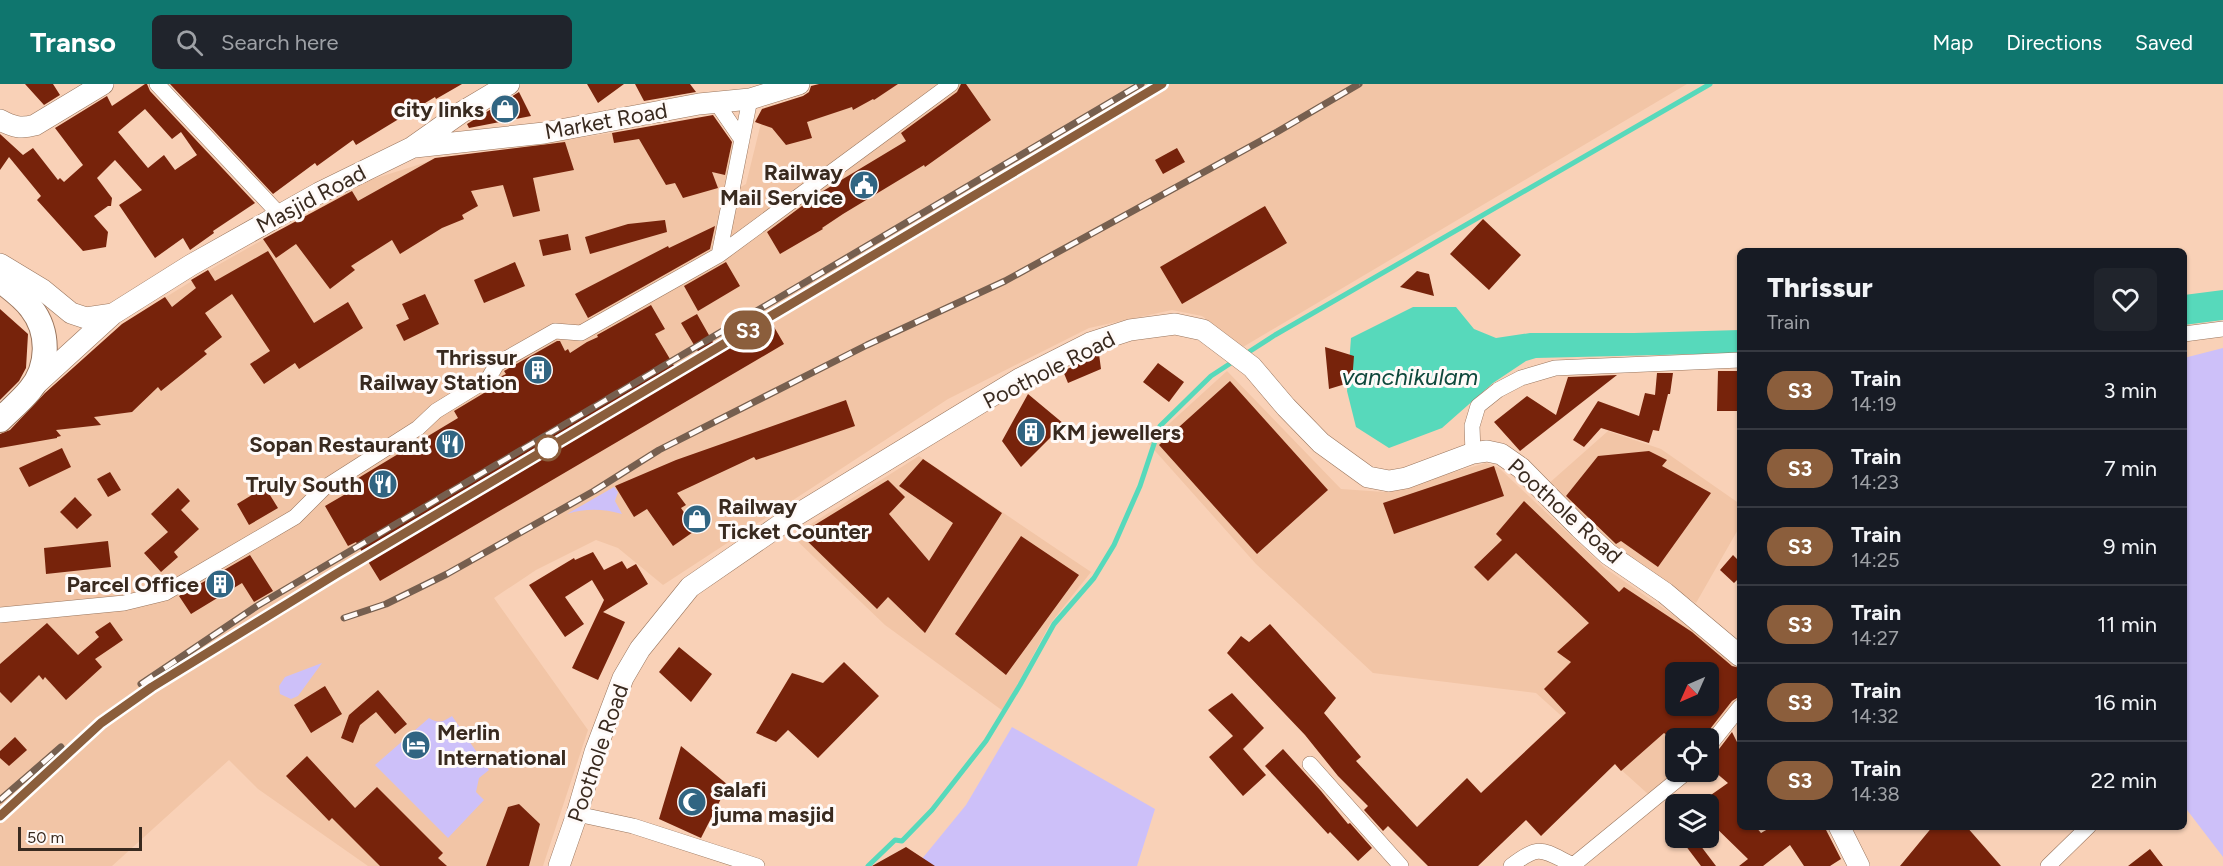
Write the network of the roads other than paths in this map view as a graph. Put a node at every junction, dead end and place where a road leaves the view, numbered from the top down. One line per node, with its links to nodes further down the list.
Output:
1 (103, 84): 8 (street)
2 (157, 84): 11 (street)
3 (509, 84): 10 (street, Masjid Road)
4 (799, 84): 6 (street, Market Road)
5 (951, 84): 12 (street)
6 (750, 99): 7 (street, Market Road); 9 (street)
7 (716, 102): 9 (street); 10 (street, Market Road)
8 (0, 120)
9 (742, 140): 12 (street)
10 (411, 148): 11 (street, Masjid Road)
11 (280, 215): 15 (street, Masjid Road)
12 (719, 255): 22 (street)
13 (0, 264): 15 (street)
14 (0, 280): 19 (main road)
15 (113, 314): 19 (street, Masjid Road)
16 (2223, 329): 17 (street)
17 (2187, 334)
18 (1737, 360): 21 (street)
19 (30, 390): 20 (main road)
20 (0, 420)
21 (1473, 453): 23 (street, Poothole Road); 28 (street, Poothole Road)
22 (0, 615)
23 (1737, 653)
24 (1737, 711): 25 (street)
25 (1719, 733)
26 (1310, 764): 33 (street)
27 (1675, 782): 35 (street)
28 (577, 814): 31 (street, Poothole Road); 32 (street)
29 (1841, 830): 36 (street)
30 (2085, 830): 37 (street)
31 (559, 866)
32 (757, 866)
33 (1401, 866)
34 (1510, 866): 35 (street)
35 (1572, 866)
36 (1859, 866)
37 (2048, 866)

